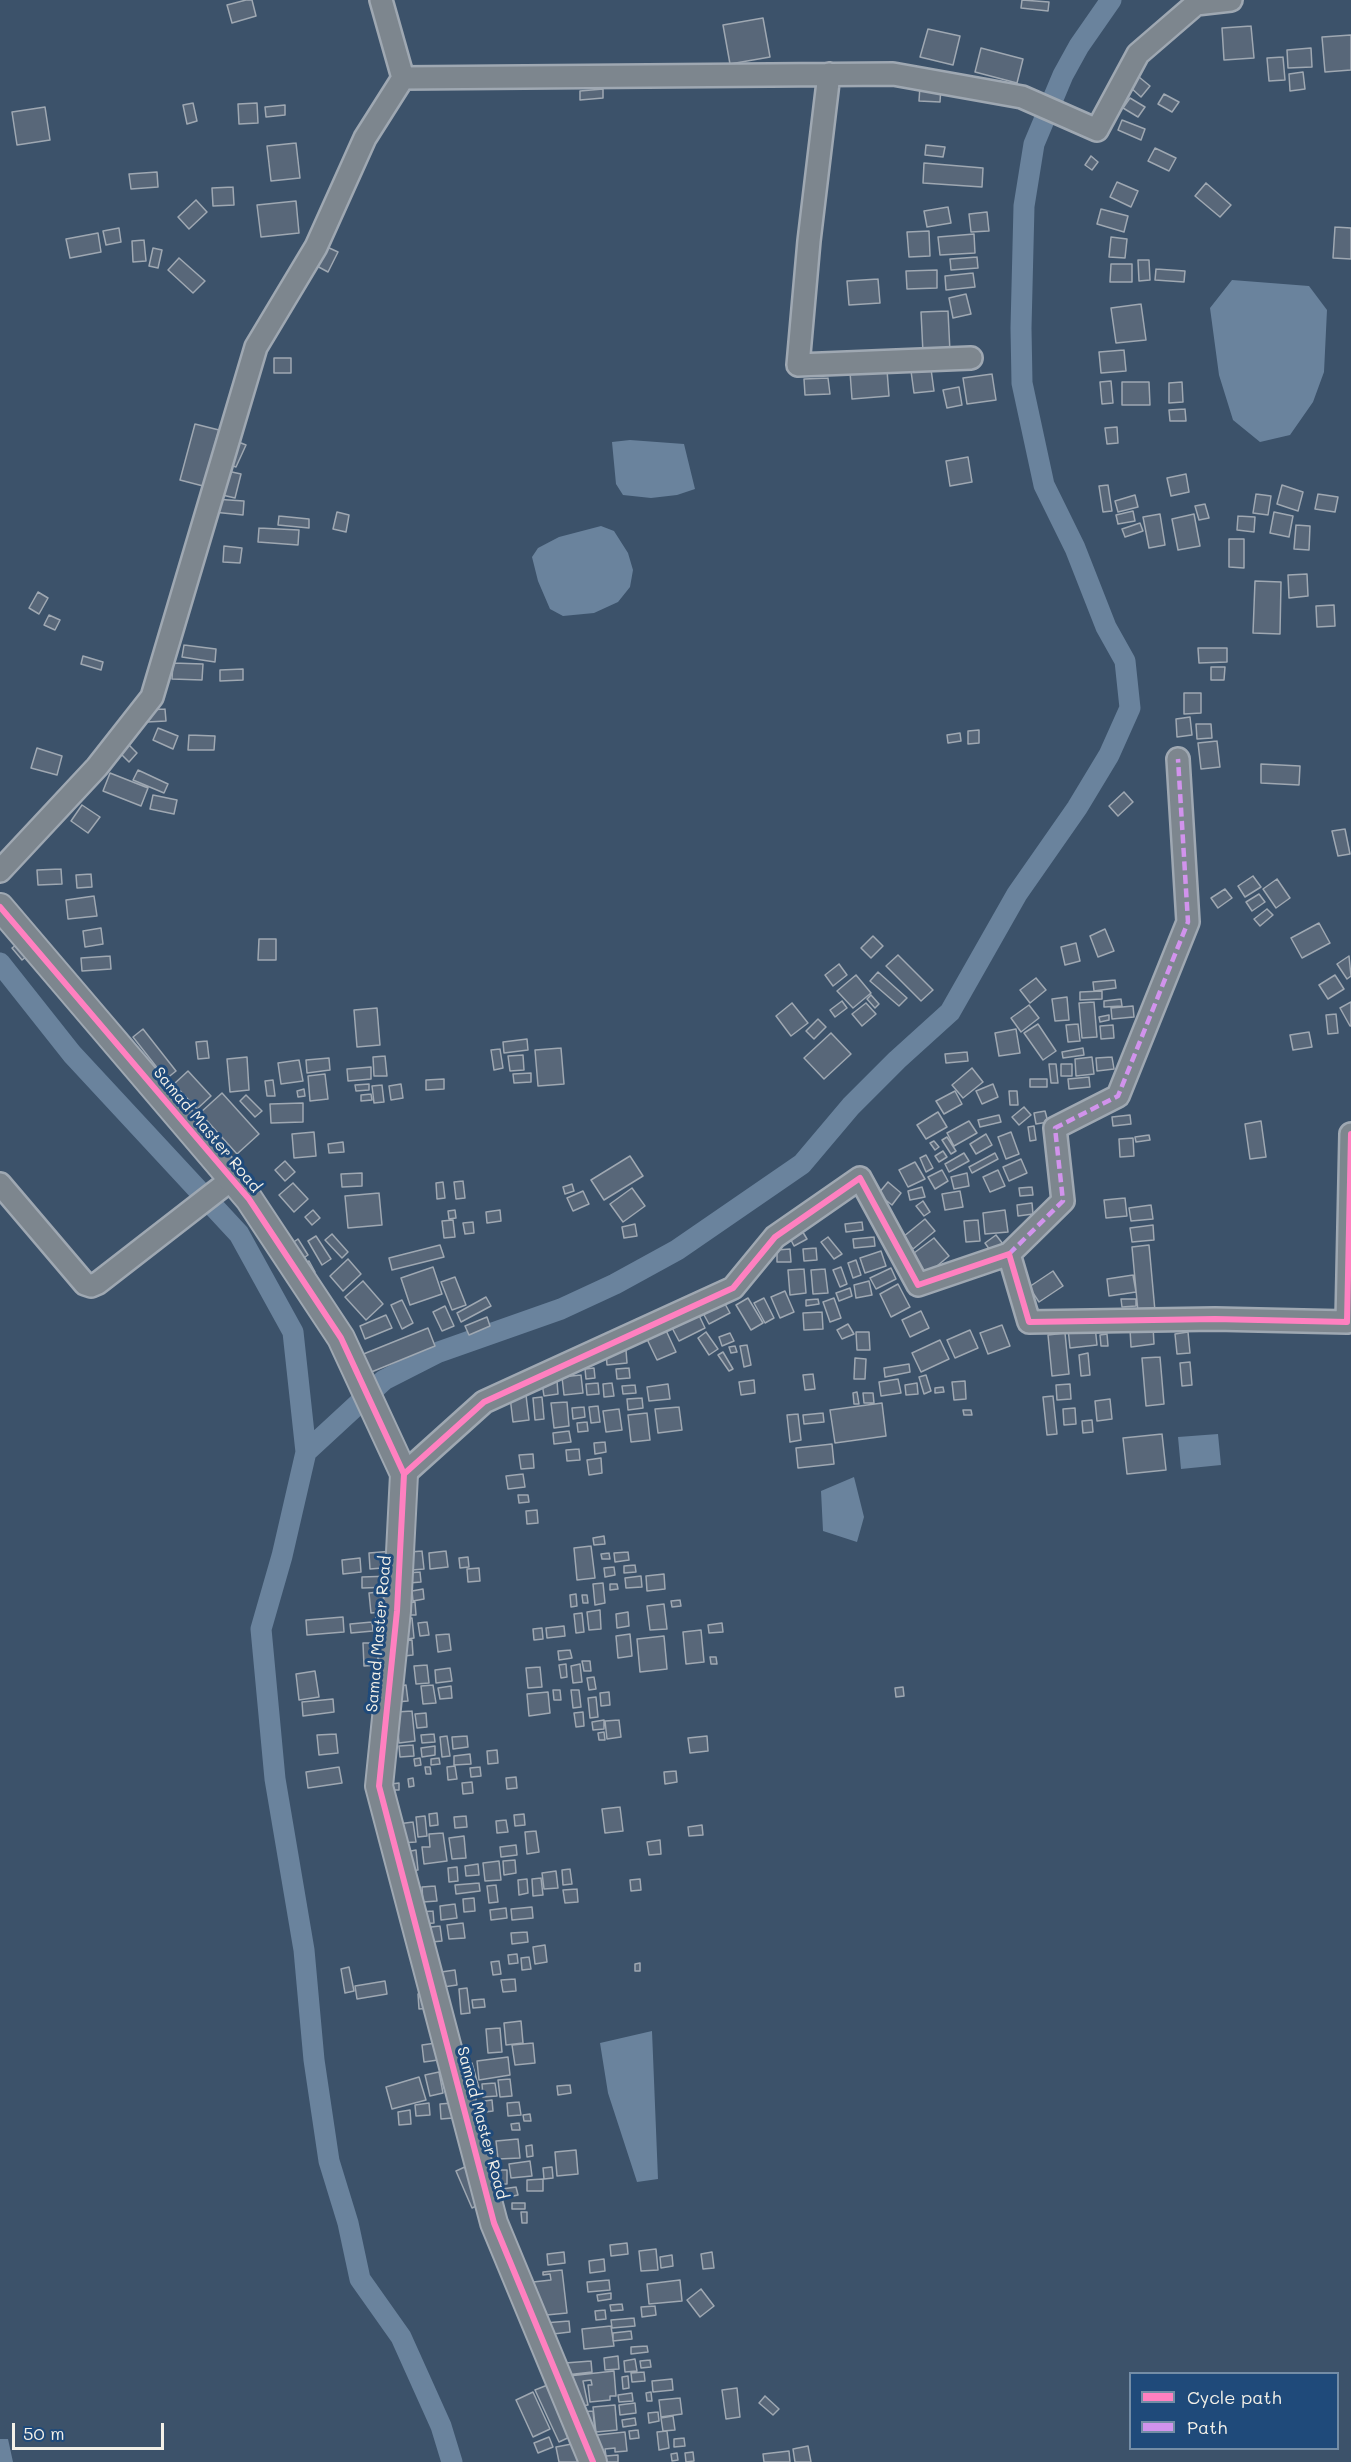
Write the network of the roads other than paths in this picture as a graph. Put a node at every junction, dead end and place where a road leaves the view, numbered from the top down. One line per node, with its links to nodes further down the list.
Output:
1 (381, 0): 4 (street)
2 (1231, 0): 3 (street)
3 (828, 74): 4 (street); 5 (street)
4 (403, 78): 7 (street)
5 (971, 358)
6 (1178, 759): 12 (street)
7 (0, 871)
8 (0, 907): 11 (street, Samad Master Road)
9 (1351, 1134): 12 (street)
10 (0, 1184): 11 (street)
11 (224, 1185): 13 (street, Samad Master Road)
12 (1009, 1254): 13 (street)
13 (404, 1474): 14 (street, Samad Master Road)
14 (593, 2462)

